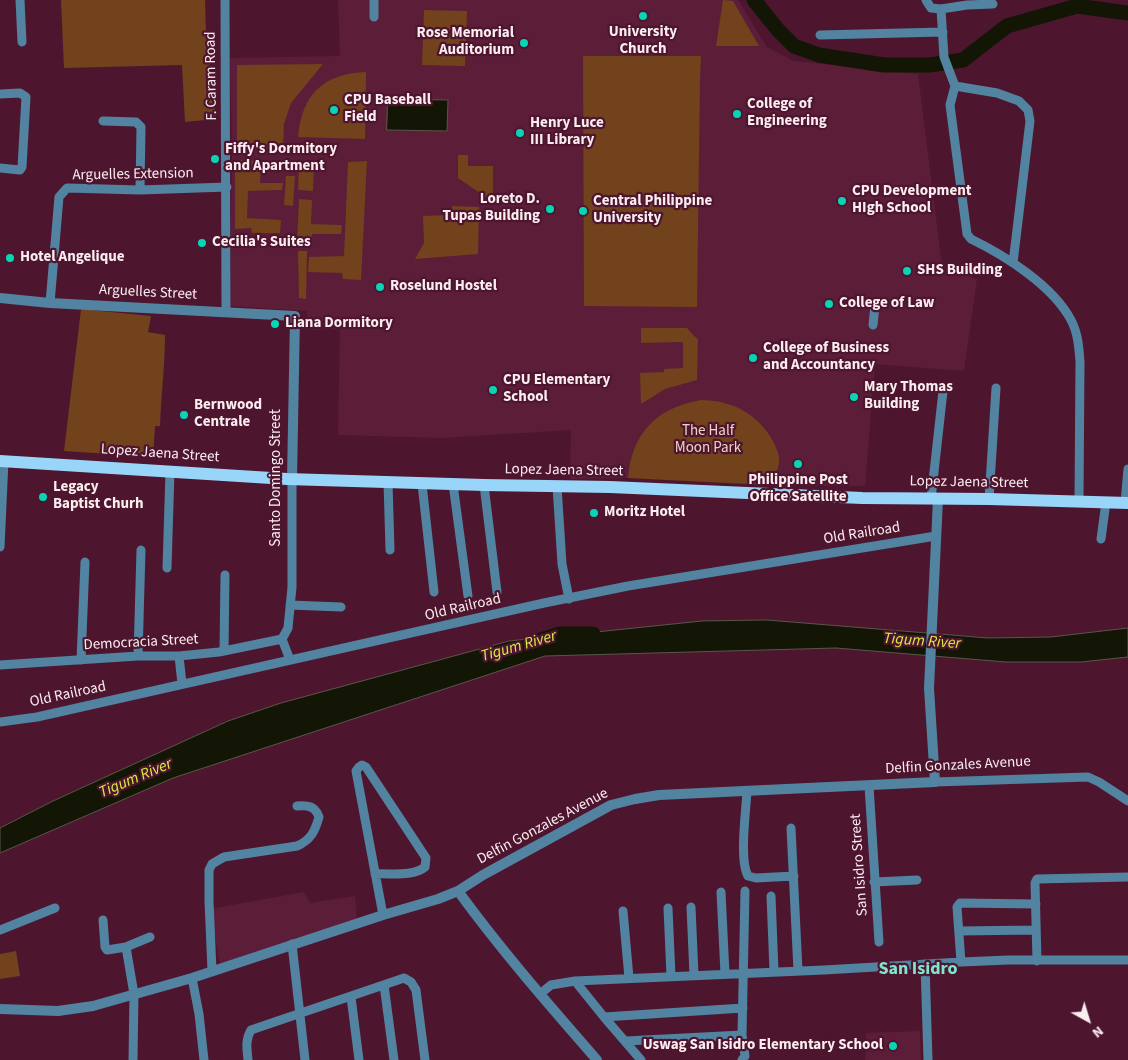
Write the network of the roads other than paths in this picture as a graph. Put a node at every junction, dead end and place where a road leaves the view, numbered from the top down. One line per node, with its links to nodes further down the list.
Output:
1 (20, 0): 11 (street)
2 (225, 0): 16 (street, F. Caram Road)
3 (374, 0): 8 (street)
4 (926, 0): 7 (street)
5 (967, 2): 6 (street); 7 (street)
6 (993, 4)
7 (941, 9): 9 (street)
8 (374, 17)
9 (943, 32): 10 (street); 12 (street)
10 (820, 35)
11 (22, 42)
12 (955, 86): 18 (street); 18 (street)
13 (0, 94): 15 (street)
14 (103, 122): 17 (street)
15 (0, 168)
16 (226, 187): 17 (street, Arguelles Extension); 22 (street)
17 (140, 190): 20 (street, Arguelles Extension)
18 (1013, 263): 38 (street)
19 (0, 298): 20 (street, Arguelles Street)
20 (50, 303): 22 (street, Arguelles Street)
21 (875, 305): 24 (street)
22 (226, 312): 23 (street, Arguelles Street)
23 (295, 316): 30 (street, Santo Domingo Street)
24 (873, 325)
25 (996, 388): 37 (street)
26 (943, 391): 36 (street)
27 (2, 461): 29 (main road, Lopez Jaena Street); 43 (street)
28 (1128, 469): 40 (street)
29 (170, 471): 30 (main road, Lopez Jaena Street); 47 (street)
30 (292, 479): 31 (main road, Lopez Jaena Street); 53 (street, Santo Domingo Street)
31 (388, 482): 32 (main road, Lopez Jaena Street); 45 (street)
32 (422, 484): 33 (main road, Lopez Jaena Street); 49 (street)
33 (453, 484): 34 (main road, Lopez Jaena Street); 51 (street)
34 (484, 486): 35 (main road, Lopez Jaena Street); 50 (street)
35 (557, 486): 36 (main road, Lopez Jaena Street); 52 (street)
36 (934, 499): 37 (main road, Lopez Jaena Street); 41 (street)
37 (989, 499): 38 (main road, Lopez Jaena Street)
38 (1079, 501): 39 (main road, Lopez Jaena Street)
39 (1106, 502): 40 (main road, Lopez Jaena Street); 42 (street)
40 (1127, 503)
41 (936, 536): 52 (street, Old Railroad); 64 (street)
42 (1101, 539)
43 (0, 547)
44 (141, 550): 57 (street)
45 (390, 550)
46 (84, 562): 59 (street)
47 (167, 568)
48 (225, 575): 56 (street)
49 (434, 592)
50 (497, 592)
51 (468, 596)
52 (569, 598): 60 (street, Old Railroad)
53 (290, 605): 54 (street); 55 (street, Santo Domingo Street)
54 (341, 607)
55 (282, 639): 56 (street, Democracia Street); 60 (street)
56 (224, 652): 58 (street, Democracia Street)
57 (138, 656): 58 (street, Democracia Street); 59 (street, Democracia Street)
58 (179, 656): 62 (street)
59 (81, 660): 61 (street, Democracia Street)
60 (290, 660): 62 (street, Old Railroad)
61 (0, 666)
62 (182, 684): 63 (street, Old Railroad)
63 (0, 722)
64 (935, 782): 65 (street, Delfin Gonzales Avenue); 67 (street, Delfin Gonzales Avenue)
65 (869, 786): 66 (street, Delfin Gonzales Avenue); 75 (street, San Isidro Street)
66 (747, 791): 72 (street); 76 (street, Delfin Gonzales Avenue)
67 (1128, 801): 69 (street)
68 (297, 806): 98 (street)
69 (1128, 808)
70 (791, 828): 72 (street)
71 (375, 874): 71 (street); 85 (street)
72 (794, 876): 100 (street)
73 (1128, 877): 80 (street)
74 (917, 880): 75 (street)
75 (874, 882): 91 (street, San Isidro Street)
76 (458, 891): 85 (street, Delfin Gonzales Avenue); 110 (street)
77 (745, 891): 102 (street)
78 (722, 892): 101 (street)
79 (771, 896): 99 (street)
80 (1036, 904): 88 (street); 89 (street)
81 (691, 906): 103 (street)
82 (55, 908): 87 (street)
83 (668, 908): 104 (street)
84 (623, 910): 106 (street)
85 (383, 915): 92 (street, Delfin Gonzales Avenue)
86 (103, 920): 93 (street)
87 (0, 930)
88 (1036, 930): 89 (street); 95 (street)
89 (959, 931): 96 (street)
90 (150, 937): 93 (street)
91 (879, 942)
92 (292, 944): 98 (street, Delfin Gonzales Avenue); 114 (street)
93 (126, 947): 109 (street)
94 (1128, 960): 95 (street)
95 (1037, 961): 96 (street)
96 (961, 962): 97 (street)
97 (925, 964): 100 (street); 128 (street)
98 (212, 971): 105 (street, Delfin Gonzales Avenue)
99 (774, 971): 100 (street); 102 (street)
100 (798, 971)
101 (725, 974): 102 (street); 103 (street)
102 (744, 974): 112 (street)
103 (694, 975): 104 (street)
104 (671, 976): 106 (street)
105 (192, 978): 109 (street, Delfin Gonzales Avenue); 119 (street)
106 (629, 978): 107 (street)
107 (574, 981): 110 (street); 115 (street)
108 (384, 985): 111 (street); 123 (street); 124 (street)
109 (134, 994): 113 (street, Delfin Gonzales Avenue); 118 (street)
110 (540, 994): 125 (street)
111 (351, 997): 114 (street); 122 (street)
112 (743, 1008): 115 (street); 116 (street)
113 (0, 1009)
114 (299, 1015): 120 (street); 121 (street)
115 (604, 1017): 117 (street)
116 (742, 1035): 117 (street); 127 (street)
117 (626, 1041): 126 (street)
118 (133, 1060)
119 (204, 1060)
120 (248, 1060)
121 (305, 1060)
122 (359, 1060)
123 (394, 1060)
124 (426, 1060)
125 (597, 1060)
126 (641, 1060)
127 (742, 1060)
128 (928, 1060)

